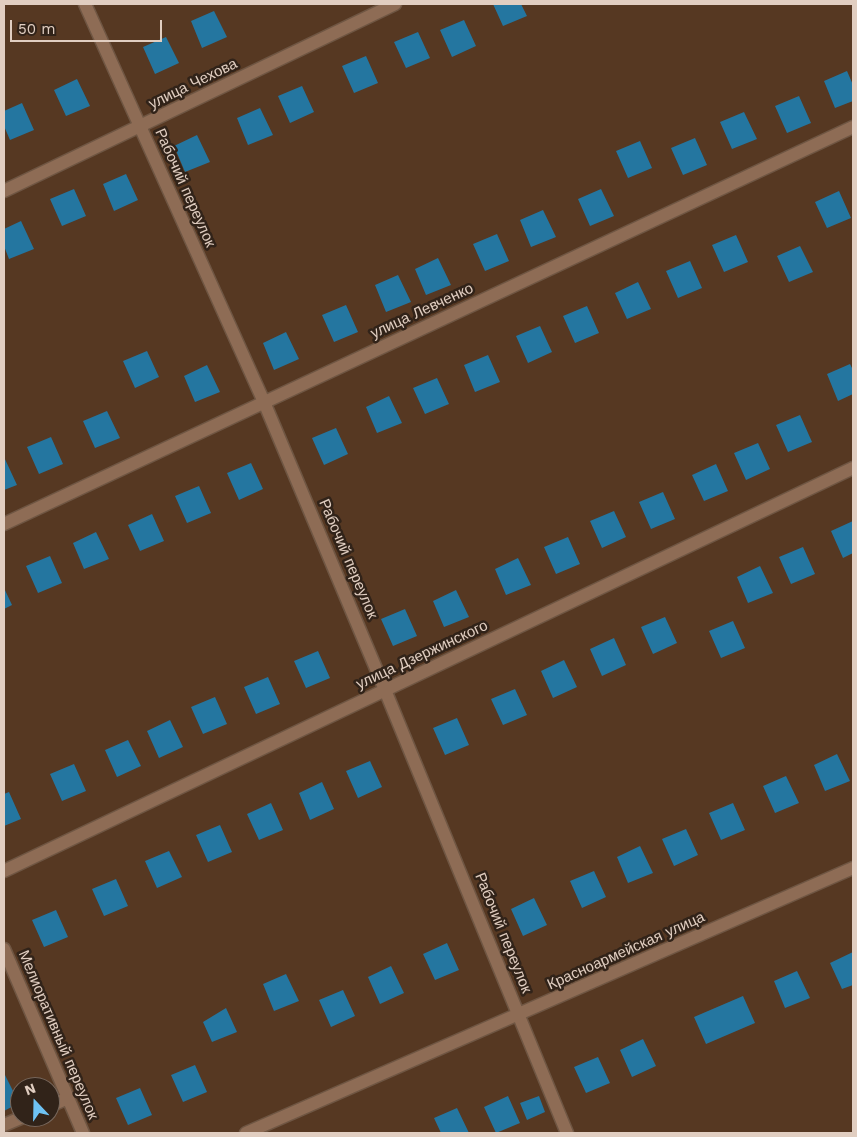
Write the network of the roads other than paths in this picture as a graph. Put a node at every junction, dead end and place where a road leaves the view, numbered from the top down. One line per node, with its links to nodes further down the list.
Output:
1 (85, 4): 3 (street, Рабочий переулок)
2 (395, 4): 3 (street, улица Чехова)
3 (140, 127): 5 (street, улица Чехова); 6 (street, Рабочий переулок)
4 (853, 127): 6 (street, улица Левченко)
5 (4, 191)
6 (264, 402): 8 (street, улица Левченко); 9 (street, Рабочий переулок)
7 (853, 468): 9 (street, улица Дзержинского)
8 (4, 524)
9 (386, 690): 11 (street, улица Дзержинского); 13 (street, Рабочий переулок)
10 (853, 868): 13 (street, Красноармейская улица)
11 (4, 871)
12 (4, 949): 14 (street, Мелиоративный переулок)
13 (519, 1015): 17 (street, Красноармейская улица); 18 (street, Рабочий переулок)
14 (68, 1098): 15 (street); 16 (street, Мелиоративный переулок)
15 (60, 1102)
16 (82, 1133)
17 (246, 1133)
18 (566, 1133)

